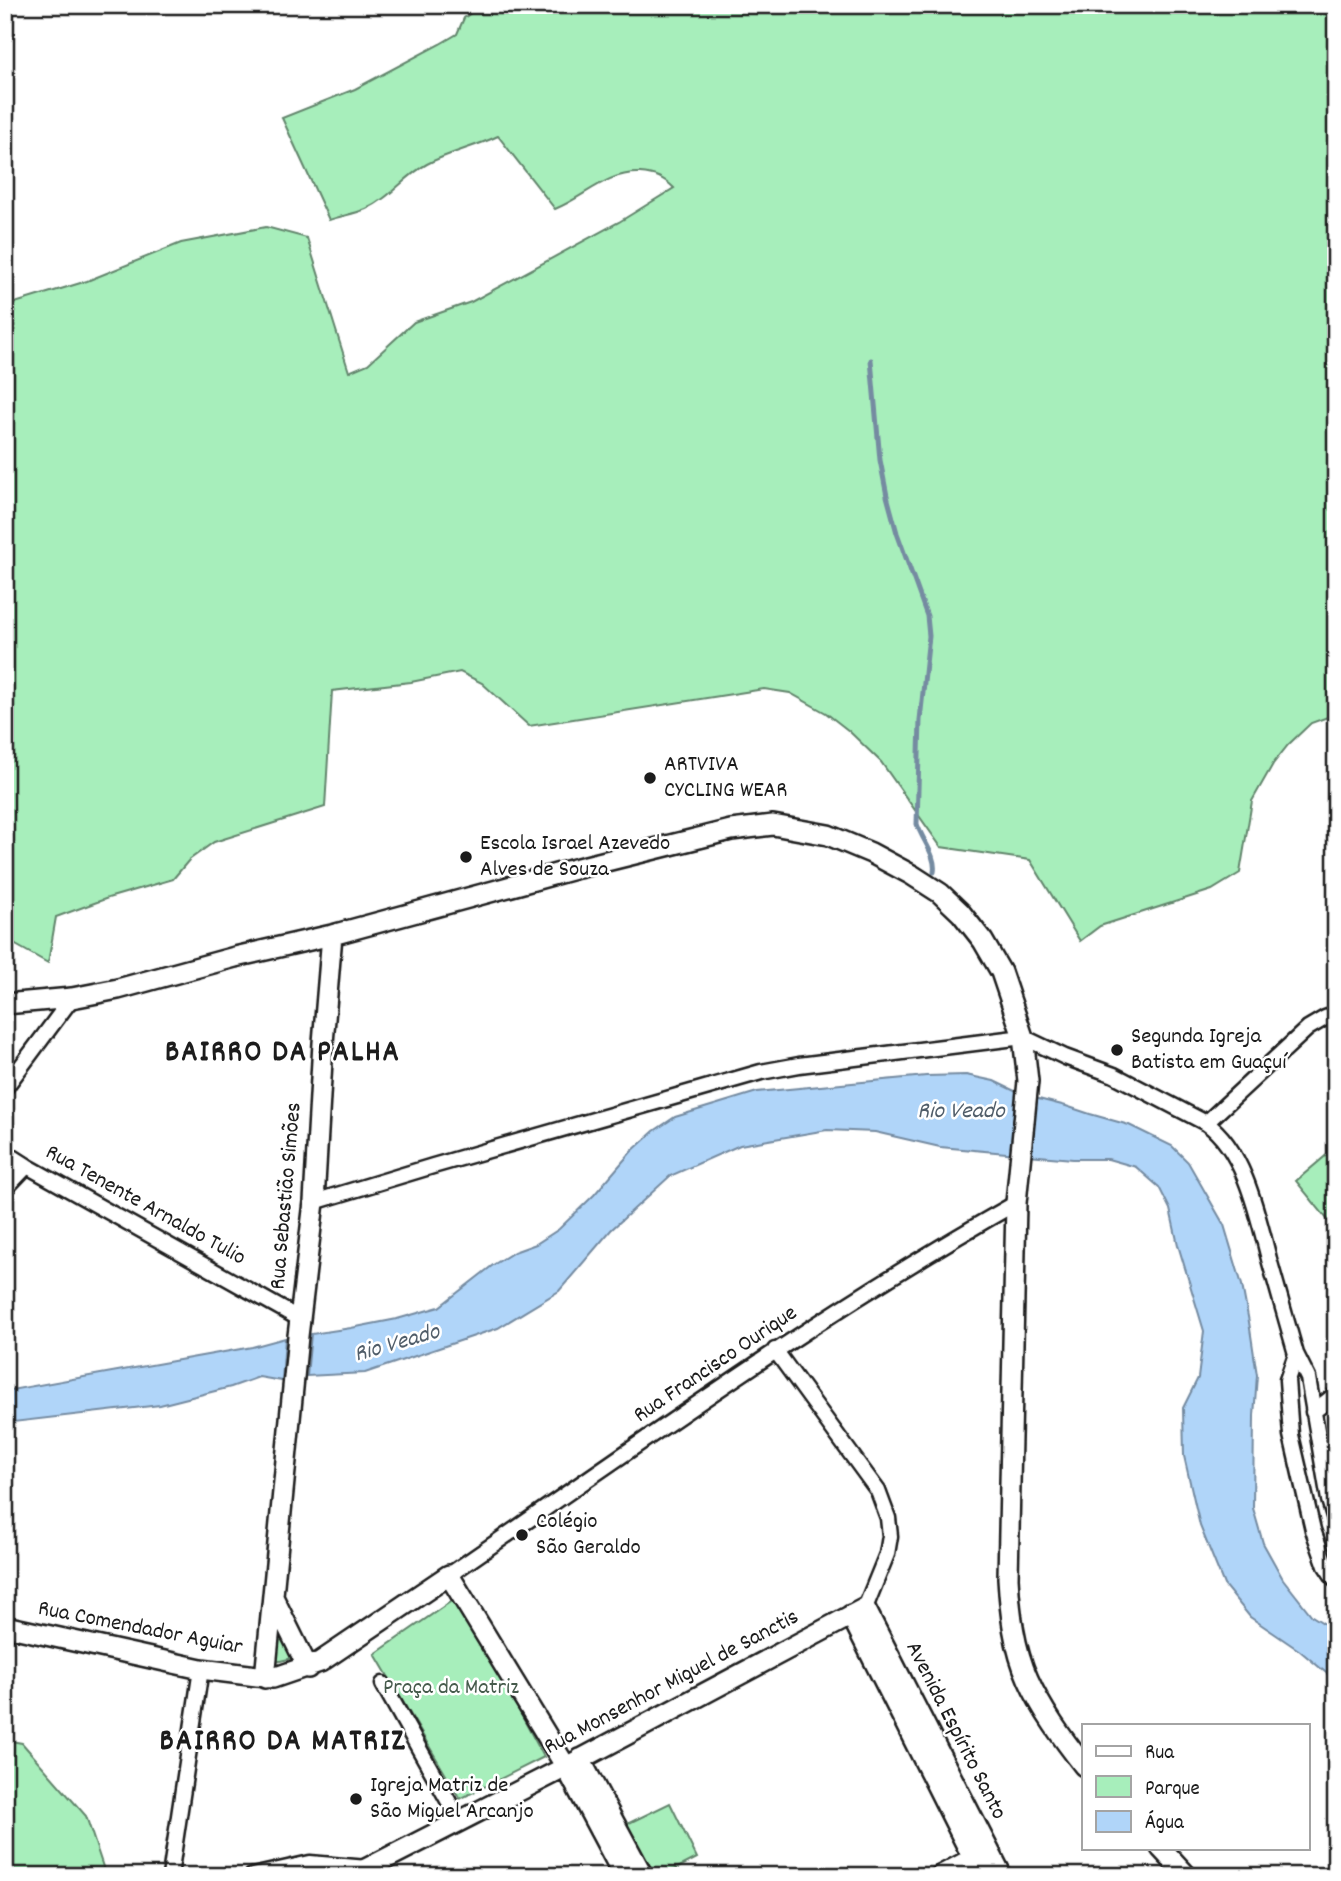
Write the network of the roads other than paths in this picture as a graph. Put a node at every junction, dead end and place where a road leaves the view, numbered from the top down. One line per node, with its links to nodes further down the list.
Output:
1 (332, 935): 2 (street); 5 (street); 11 (street, Rua Sebastião Simões)
2 (72, 998): 3 (street); 6 (street)
3 (5, 1004)
4 (1336, 1014): 7 (street)
5 (1023, 1037): 7 (street); 11 (street); 12 (street)
6 (5, 1088)
7 (1206, 1123): 15 (street)
8 (5, 1152): 9 (street, Rua Tenente Arnaldo Tulio)
9 (27, 1166): 10 (street); 13 (street, Rua Tenente Arnaldo Tulio)
10 (5, 1189)
11 (314, 1202): 13 (street, Rua Sebastião Simões)
12 (1016, 1203): 14 (street, Rua Francisco Ourique); 29 (street)
13 (299, 1328): 21 (street, Rua Sebastião Simões)
14 (775, 1350): 19 (street, Rua Francisco Ourique); 22 (street)
15 (1296, 1354): 17 (street); 20 (street)
16 (1336, 1394): 17 (street)
17 (1313, 1412): 18 (street)
18 (1336, 1524)
19 (449, 1575): 24 (street); 28 (street)
20 (1336, 1581)
21 (273, 1598): 24 (street); 26 (street, Rua Sebastião Simões)
22 (858, 1612): 28 (street, Rua Monsenhor Miguel de Sanctis); 32 (street, Avenida Espírito Santo)
23 (5, 1626): 25 (street, Rua Comendador Aguiar)
24 (308, 1668): 26 (street)
25 (201, 1669): 26 (street, Rua Comendador Aguiar); 34 (street)
26 (265, 1678)
27 (383, 1684): 30 (street)
28 (573, 1763): 30 (street, Rua Monsenhor Miguel de Sanctis); 36 (street); 37 (street)
29 (1082, 1763)
30 (460, 1821): 33 (street, Rua Monsenhor Miguel de Sanctis)
31 (1163, 1850): 40 (street)
32 (981, 1862): 38 (street); 39 (street, Avenida Espírito Santo)
33 (359, 1872): 35 (street)
34 (170, 1876)
35 (253, 1876)
36 (624, 1876)
37 (643, 1876)
38 (940, 1876)
39 (1002, 1876)
40 (1187, 1876)

